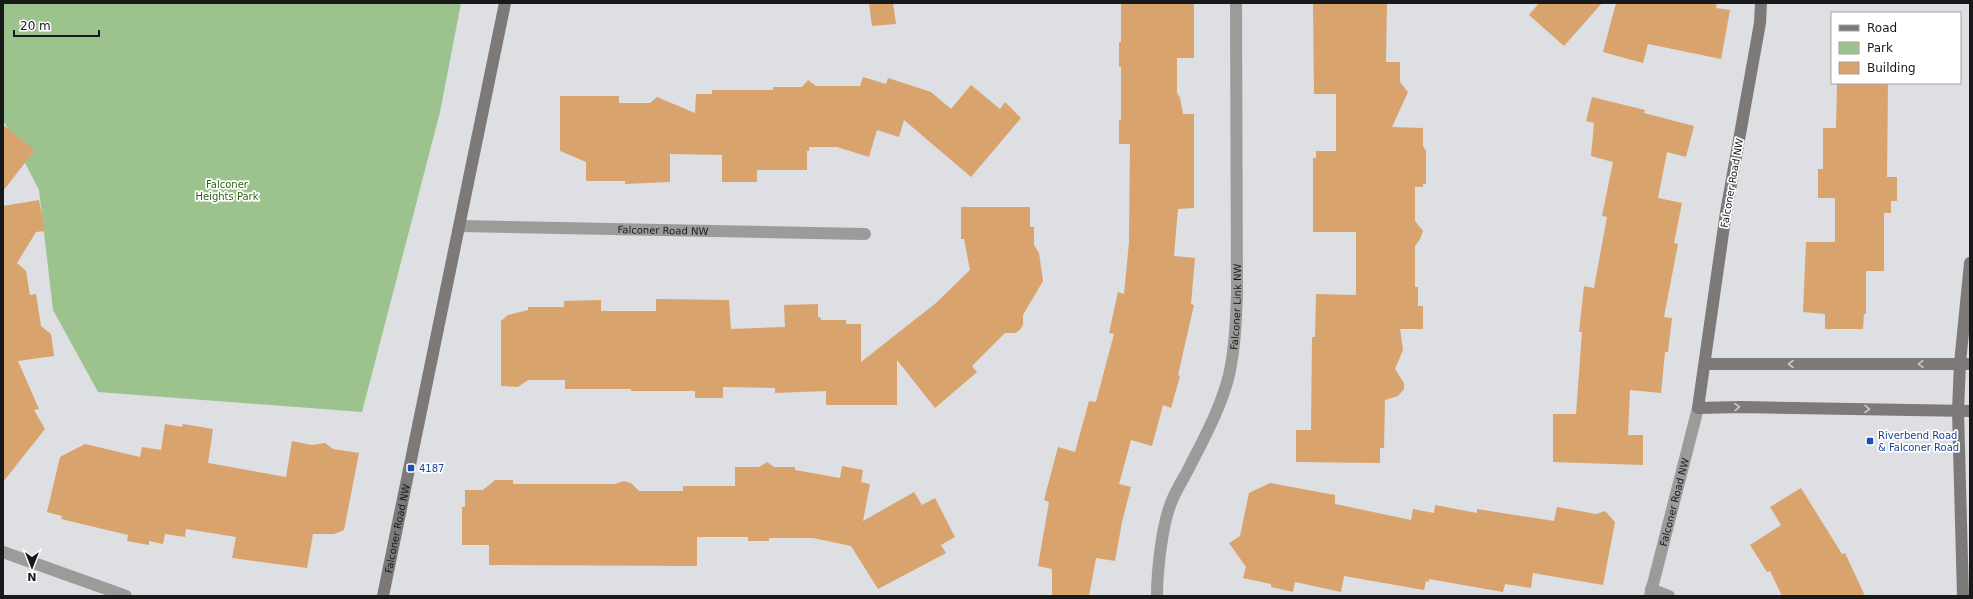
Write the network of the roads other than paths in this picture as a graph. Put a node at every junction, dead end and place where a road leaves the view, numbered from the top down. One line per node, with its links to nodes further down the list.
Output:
1 (505, 3): 4 (street, Falconer Road NW)
2 (1236, 3): 15 (street, Falconer Link NW)
3 (1761, 3): 8 (street, Falconer Road NW)
4 (460, 226): 5 (street, Falconer Road NW); 14 (street, Falconer Road NW)
5 (865, 234)
6 (1970, 263): 7 (street)
7 (1965, 363): 8 (street, one-way to 8); 10 (street)
8 (1705, 364): 9 (street, Falconer Road NW)
9 (1698, 408): 10 (street, one-way to 10); 12 (street, Falconer Road NW)
10 (1964, 411): 17 (street)
11 (3, 552): 13 (street)
12 (1650, 593): 16 (street)
13 (126, 596)
14 (383, 596)
15 (1157, 596)
16 (1670, 596)
17 (1963, 596)

